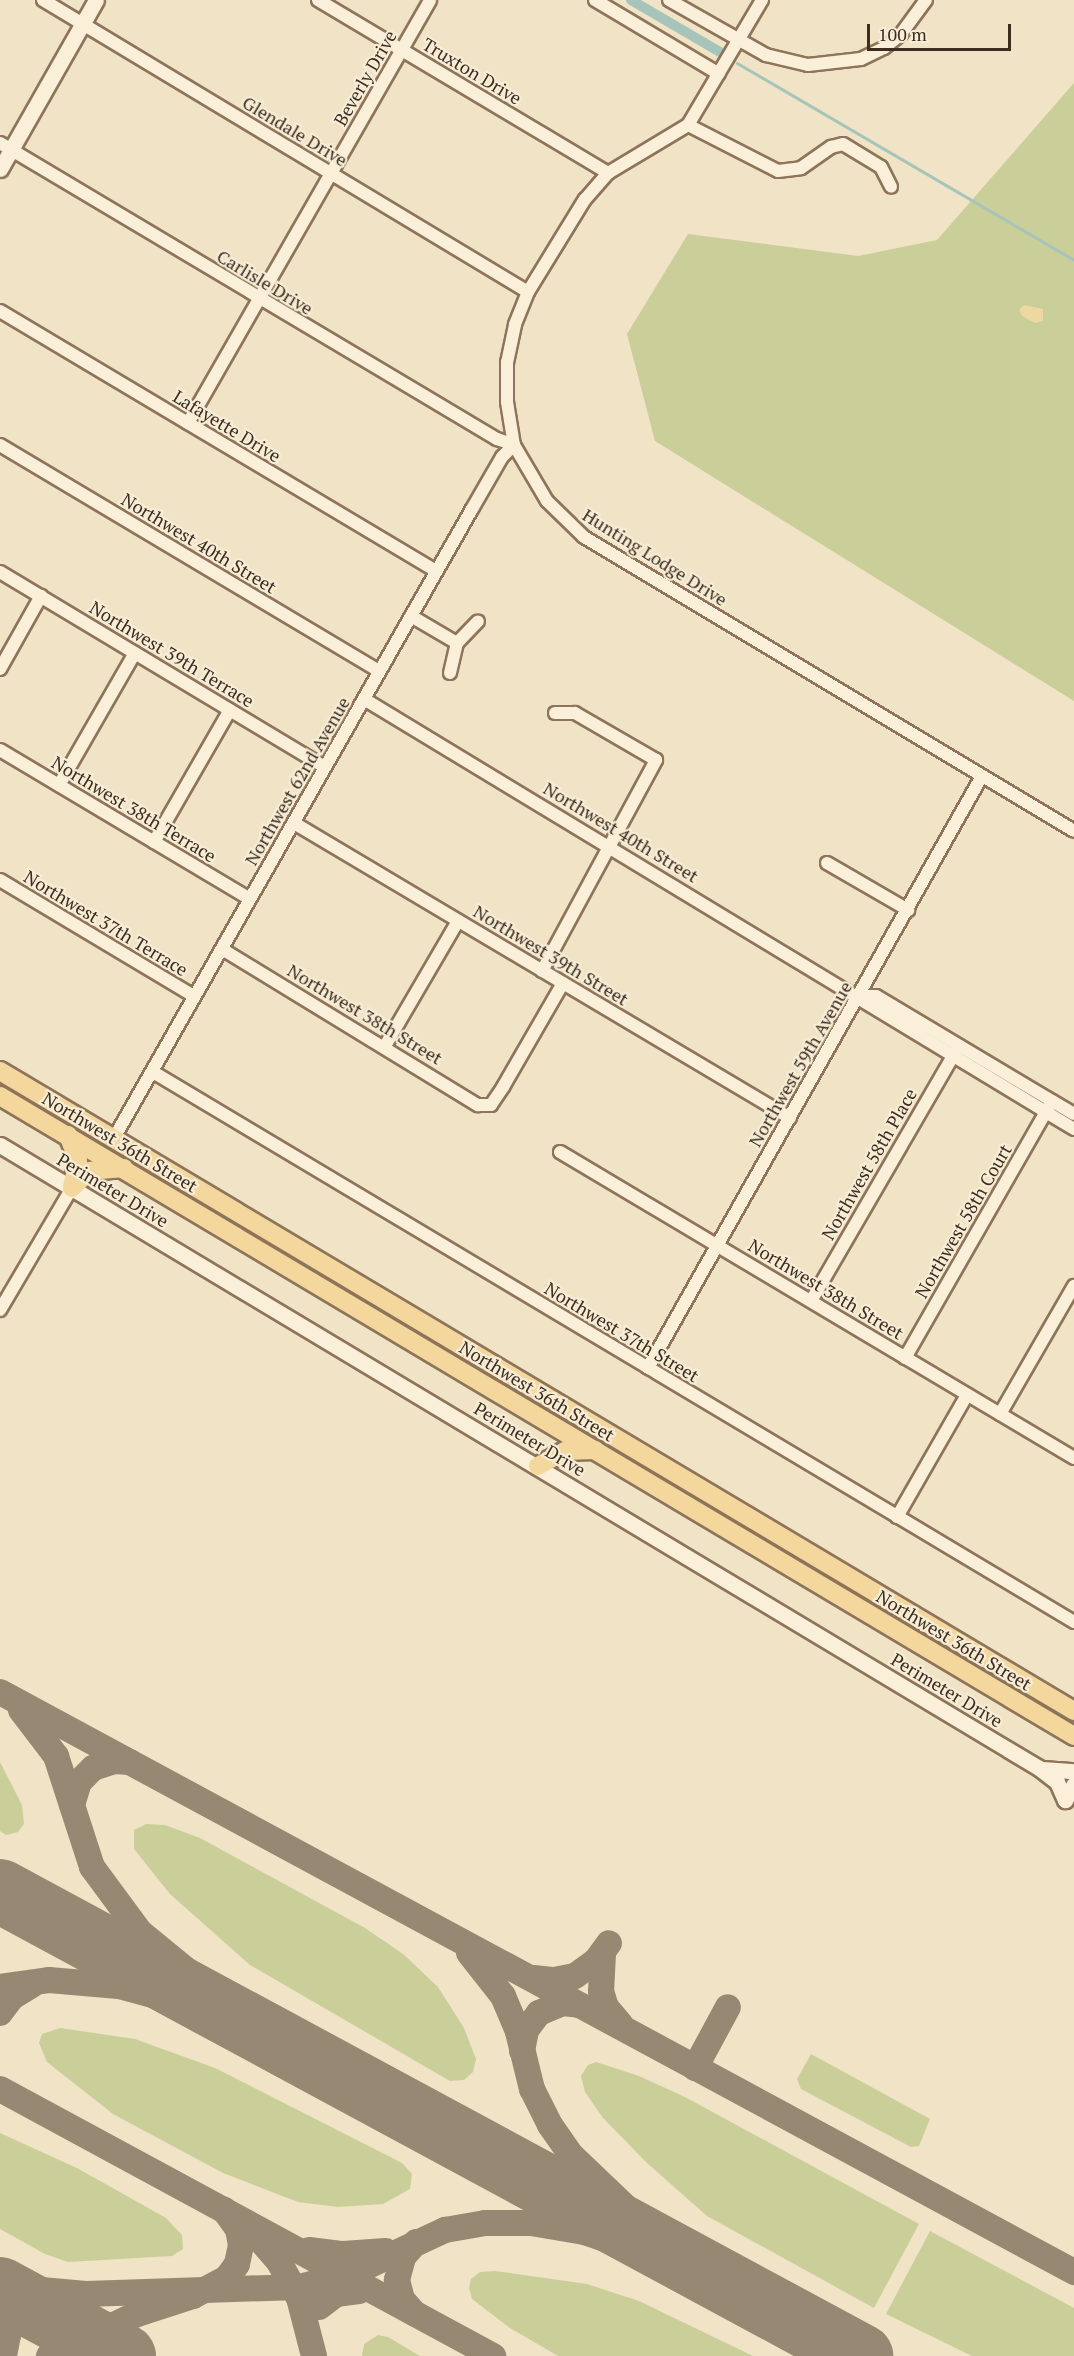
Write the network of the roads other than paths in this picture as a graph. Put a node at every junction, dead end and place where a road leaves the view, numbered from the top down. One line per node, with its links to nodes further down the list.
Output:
1 (43, 0): 9 (street, Glendale Drive)
2 (96, 0): 9 (street)
3 (318, 0): 11 (street, Truxton Drive)
4 (430, 0): 11 (street, Beverly Drive)
5 (595, 0): 12 (street)
6 (669, 0): 10 (street)
7 (762, 0): 10 (street, Hunting Lodge Drive)
8 (926, 0): 10 (street)
9 (83, 24): 14 (street); 17 (street, Glendale Drive)
10 (738, 42): 12 (street, Hunting Lodge Drive)
11 (401, 50): 16 (street, Truxton Drive); 17 (street, Beverly Drive)
12 (719, 74): 13 (street, Hunting Lodge Drive)
13 (688, 125): 16 (street, Hunting Lodge Drive); 18 (street)
14 (6, 147): 15 (street); 20 (street, Carlisle Drive)
15 (0, 169)
16 (608, 173): 19 (street, Hunting Lodge Drive)
17 (331, 174): 19 (street, Glendale Drive); 20 (street, Beverly Drive)
18 (891, 187)
19 (528, 292): 24 (street, Hunting Lodge Drive)
20 (260, 300): 22 (street, Beverly Drive); 24 (street, Carlisle Drive)
21 (0, 311): 22 (street, Lafayette Drive)
22 (188, 423): 25 (street, Lafayette Drive)
23 (0, 445): 33 (street, Northwest 40th Street)
24 (514, 445): 25 (street, Northwest 62nd Avenue); 40 (street, Hunting Lodge Drive)
25 (436, 571): 28 (street, Northwest 62nd Avenue)
26 (0, 572): 27 (street, Northwest 39th Terrace)
27 (41, 596): 31 (street, Northwest 39th Terrace); 32 (street)
28 (411, 616): 30 (street); 33 (street, Northwest 62nd Avenue)
29 (478, 621): 30 (street)
30 (458, 643): 34 (street)
31 (135, 653): 36 (street, Northwest 39th Terrace); 41 (street)
32 (0, 669)
33 (379, 671): 35 (street, Northwest 62nd Avenue)
34 (450, 673)
35 (364, 699): 39 (street, Northwest 62nd Avenue); 45 (street, Northwest 40th Street)
36 (230, 710): 39 (street, Northwest 39th Terrace); 44 (street)
37 (555, 713): 45 (street)
38 (0, 750): 41 (street, Northwest 38th Terrace)
39 (325, 766): 42 (street, Northwest 62nd Avenue)
40 (982, 776): 43 (street, Hunting Lodge Drive); 49 (street, Northwest 59th Avenue)
41 (59, 785): 44 (street, Northwest 38th Terrace)
42 (294, 823): 48 (street, Northwest 62nd Avenue); 50 (street, Northwest 39th Street)
43 (1074, 831)
44 (154, 842): 48 (street, Northwest 38th Terrace)
45 (609, 845): 52 (street); 55 (street, Northwest 40th Street)
46 (827, 863): 49 (street)
47 (0, 880): 54 (street, Northwest 37th Terrace)
48 (250, 899): 51 (street, Northwest 62nd Avenue)
49 (908, 910): 55 (street, Northwest 59th Avenue)
50 (458, 921): 52 (street, Northwest 39th Street); 56 (street)
51 (222, 949): 54 (street, Northwest 62nd Avenue); 56 (street, Northwest 38th Street)
52 (542, 971): 53 (street, Northwest 39th Street)
53 (563, 983): 56 (street, Northwest 38th Street); 63 (street, Northwest 39th Street)
54 (194, 996): 59 (street, Northwest 62nd Avenue)
55 (860, 996): 57 (street, Northwest 40th Street); 63 (street, Northwest 59th Avenue)
56 (385, 1046)
57 (956, 1051): 61 (street, Northwest 40th Street); 74 (street, Northwest 58th Place)
58 (0, 1071): 66 (main road, Northwest 36th Street)
59 (153, 1072): 66 (street, Northwest 62nd Avenue); 78 (street, Northwest 37th Street)
60 (0, 1096): 65 (main road, Northwest 36th Street)
61 (1049, 1107): 62 (street, Northwest 40th Street); 64 (street, Northwest 40th Street); 77 (street, Northwest 58th Court)
62 (1074, 1114)
63 (790, 1118): 71 (street, Northwest 59th Avenue)
64 (1074, 1129)
65 (68, 1135): 69 (main road, Northwest 36th Street); 70 (main road)
66 (114, 1138): 73 (main road, Northwest 36th Street)
67 (0, 1145): 70 (street, Perimeter Drive)
68 (560, 1152): 71 (street, Northwest 38th Street)
69 (124, 1168): 70 (main road); 75 (main road, Northwest 36th Street)
70 (72, 1188): 76 (street); 85 (street, Perimeter Drive)
71 (717, 1245): 74 (street, Northwest 38th Street); 78 (street, Northwest 59th Avenue)
72 (1074, 1286): 81 (street)
73 (364, 1287): 75 (main road); 80 (main road, Northwest 36th Street)
74 (811, 1301): 77 (street, Northwest 38th Street)
75 (353, 1305): 82 (main road, Northwest 36th Street)
76 (0, 1310)
77 (905, 1358): 79 (street, Northwest 38th Street)
78 (648, 1368): 88 (street, Northwest 37th Street)
79 (967, 1395): 81 (street, Northwest 38th Street); 88 (street)
80 (570, 1410): 82 (main road); 83 (main road); 86 (main road, Northwest 36th Street)
81 (1000, 1414): 84 (street, Northwest 38th Street)
82 (537, 1416): 83 (main road, Northwest 36th Street)
83 (588, 1446): 85 (main road); 87 (main road, Northwest 36th Street)
84 (1074, 1458)
85 (538, 1466): 95 (street, Perimeter Drive)
86 (729, 1506): 87 (main road); 90 (main road, Northwest 36th Street)
87 (696, 1510): 89 (main road, Northwest 36th Street)
88 (897, 1517): 92 (street, Northwest 37th Street)
89 (776, 1558): 90 (main road); 91 (main road, Northwest 36th Street)
90 (859, 1584): 91 (main road); 93 (main road, Northwest 36th Street)
91 (862, 1609): 94 (main road, Northwest 36th Street)
92 (1074, 1622)
93 (1074, 1711)
94 (1074, 1736)
95 (1040, 1768): 96 (street, Perimeter Drive); 97 (street, Perimeter Drive)
96 (1074, 1771)
97 (1074, 1784)

